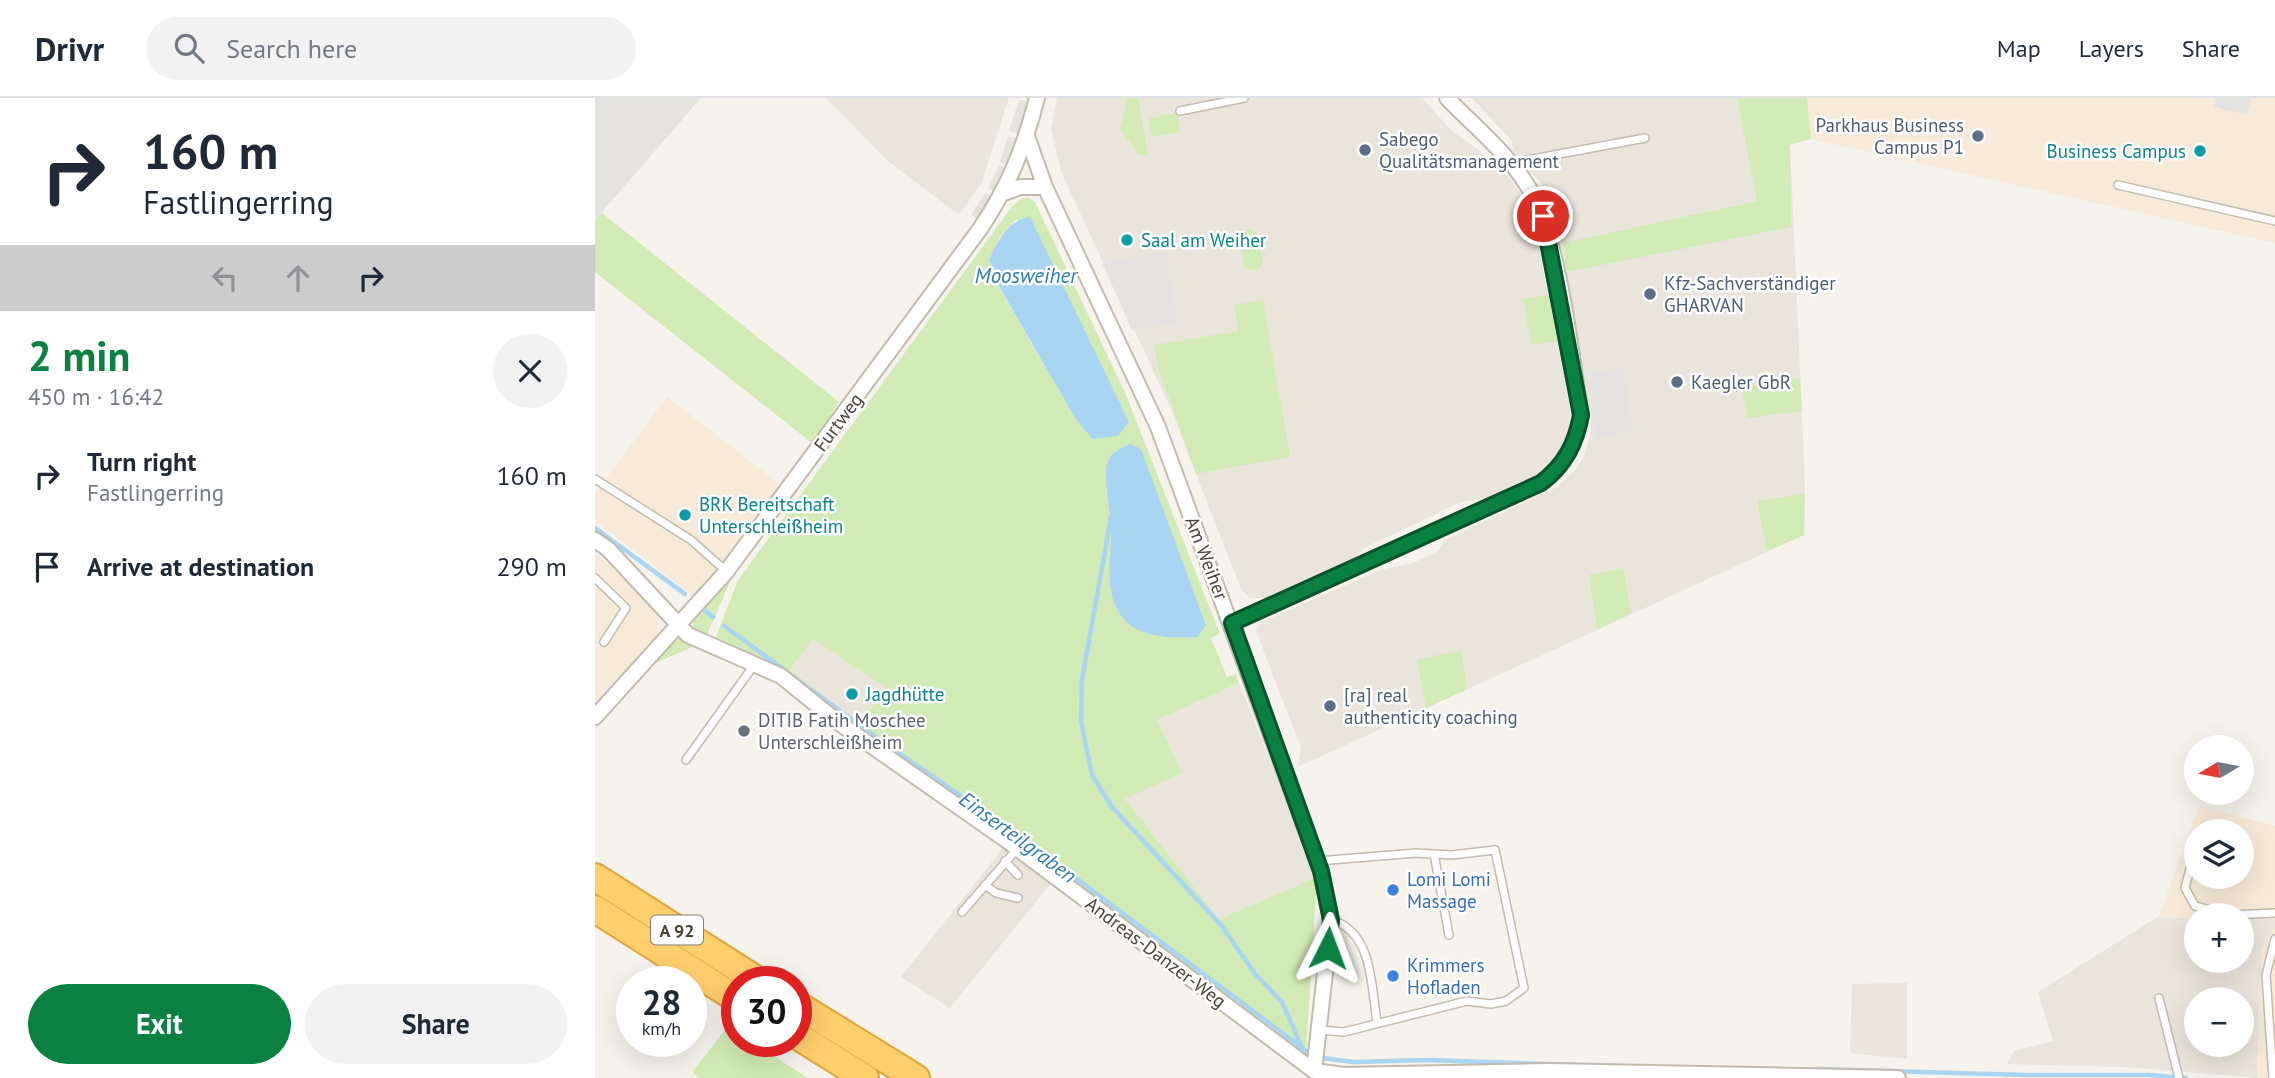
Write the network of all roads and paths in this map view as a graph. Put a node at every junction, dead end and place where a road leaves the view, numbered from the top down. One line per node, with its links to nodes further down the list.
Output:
1 (1037, 98): 5 (street, Furtweg)
2 (1244, 98): 4 (lane)
3 (1447, 98): 7 (street)
4 (1180, 110)
5 (1027, 136): 9 (street, Am Weiher); 10 (street, Furtweg)
6 (1645, 138): 7 (lane)
7 (1510, 163): 16 (street)
8 (2118, 185): 11 (lane)
9 (1045, 187): 10 (street); 16 (street, Am Weiher)
10 (1005, 193): 14 (street, Furtweg)
11 (2275, 221)
12 (595, 479): 14 (lane)
13 (597, 545): 17 (street, Andreas-Danzer-Weg)
14 (726, 572): 17 (street, Furtweg)
15 (595, 578): 18 (lane)
16 (1232, 623): 25 (street, Am Weiher)
17 (677, 625): 19 (street, Andreas-Danzer-Weg); 20 (street, Furtweg)
18 (604, 642)
19 (754, 665): 21 (lane); 22 (street, Andreas-Danzer-Weg)
20 (595, 717)
21 (686, 760)
22 (1018, 849): 24 (lane); 44 (street, Andreas-Danzer-Weg)
23 (1434, 854): 25 (lane); 35 (lane); 41 (lane)
24 (1005, 861): 26 (lane); 28 (lane)
25 (1318, 861): 34 (street, Am Weiher)
26 (1018, 875)
27 (595, 877): 37 (highway, A 92)
28 (985, 884): 29 (lane); 31 (lane)
29 (1018, 898)
30 (595, 909): 38 (highway, A 92)
31 (962, 912)
32 (2275, 913): 33 (lane)
33 (2254, 914)
34 (1331, 920): 41 (lane); 42 (street, Am Weiher)
35 (1449, 935)
36 (2275, 939): 49 (lane)
37 (735, 966)
38 (721, 989)
39 (2159, 998): 48 (lane)
40 (812, 1014): 46 (highway)
41 (1377, 1022): 42 (lane)
42 (1319, 1030): 44 (street, Am Weiher)
43 (812, 1045): 45 (highway)
44 (1314, 1071): 47 (street)
45 (865, 1078)
46 (916, 1078)
47 (1898, 1078)
48 (2179, 1078)
49 (2273, 1078)

